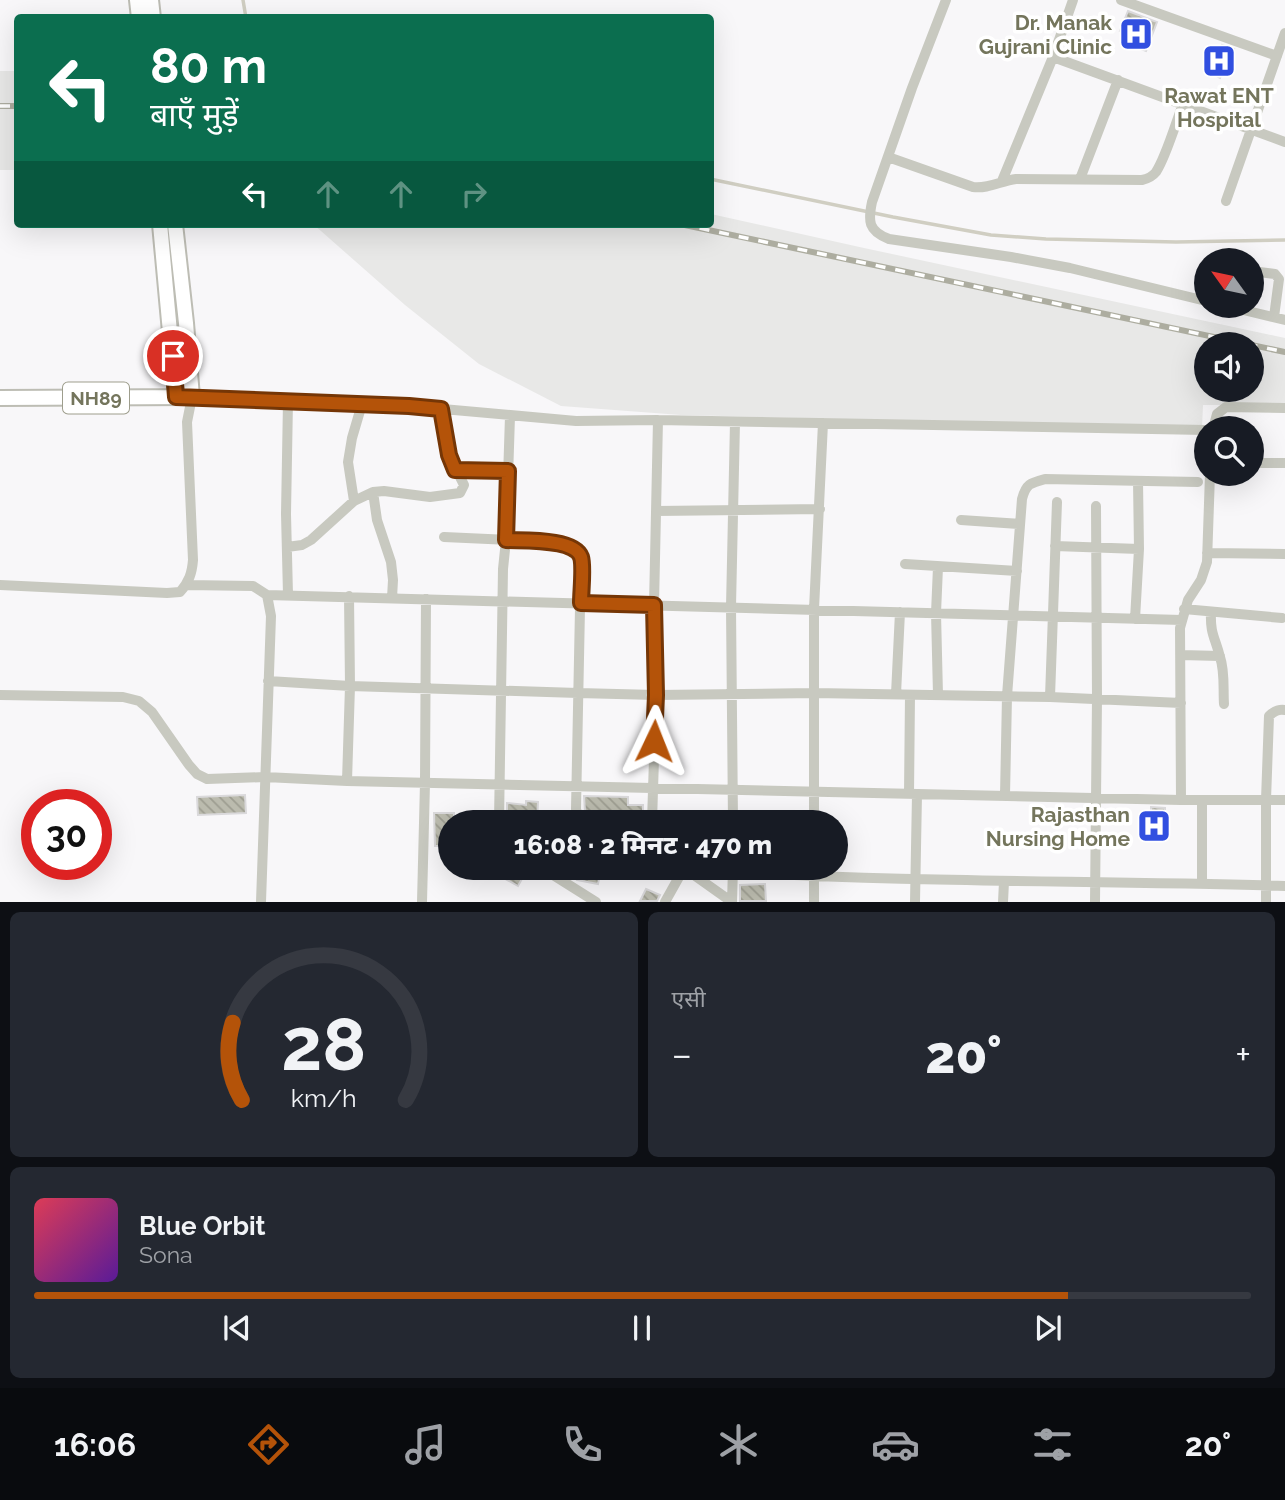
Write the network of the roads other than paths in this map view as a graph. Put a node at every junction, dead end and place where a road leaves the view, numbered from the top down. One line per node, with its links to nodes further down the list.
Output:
1 (946, 0): 11 (street)
2 (1073, 0): 6 (street)
3 (1121, 0): 5 (street)
4 (1285, 33): 5 (street)
5 (1277, 56): 9 (street)
6 (1053, 57): 7 (street); 13 (street)
7 (1118, 80): 8 (street); 12 (street)
8 (1183, 104): 9 (street); 12 (street)
9 (1250, 129): 10 (street); 14 (street)
10 (1285, 142)
11 (888, 157): 13 (street); 18 (street)
12 (1080, 179): 13 (street)
13 (1002, 181)
14 (1226, 201)
15 (160, 228): 20 (main road)
16 (175, 228): 21 (main road)
17 (1264, 273): 19 (street)
18 (1194, 298)
19 (1280, 319)
20 (176, 397): 21 (main road, NH89); 22 (main road, NH89); 30 (street)
21 (192, 397): 23 (street); 30 (street)
22 (0, 398)
23 (288, 401): 24 (street); 53 (street)
24 (362, 404): 26 (street); 42 (street)
25 (1285, 408): 28 (street)
26 (441, 409): 27 (street); 36 (street)
27 (510, 416): 29 (street); 37 (street)
28 (1216, 416)
29 (658, 420): 31 (street); 47 (street)
30 (187, 422): 62 (street)
31 (736, 422): 32 (street); 46 (street)
32 (823, 423): 33 (street); 45 (street)
33 (1194, 430)
34 (1264, 463): 35 (street)
35 (1285, 463)
36 (455, 470): 37 (street); 41 (street)
37 (508, 471): 51 (street)
38 (1138, 481): 39 (street); 49 (street); 55 (street)
39 (1194, 482)
40 (1210, 486): 56 (street)
41 (373, 492): 42 (street); 66 (street)
42 (354, 501): 53 (street)
43 (1057, 502): 52 (street)
44 (1096, 506): 54 (street)
45 (820, 509): 46 (street); 72 (street)
46 (734, 510): 47 (street); 71 (street)
47 (656, 511): 70 (street)
48 (961, 520): 49 (street)
49 (1020, 524): 60 (street)
50 (444, 537): 51 (street)
51 (506, 540): 68 (street); 69 (street)
52 (1055, 546): 54 (street); 78 (street)
53 (286, 547): 64 (street)
54 (1096, 547): 55 (street); 79 (street)
55 (1139, 549): 81 (street)
56 (1208, 553): 57 (street); 76 (street)
57 (1285, 554)
58 (905, 564): 59 (street)
59 (937, 567): 60 (street); 75 (street)
60 (1017, 571): 77 (street)
61 (0, 585): 62 (street)
62 (187, 585): 63 (street)
63 (267, 595): 64 (street); 84 (street)
64 (288, 595): 65 (street)
65 (349, 596): 66 (street); 85 (street)
66 (392, 598): 67 (street)
67 (426, 598): 68 (street); 86 (street)
68 (502, 601): 69 (street); 87 (street)
69 (581, 603): 70 (street); 88 (street)
70 (654, 605): 71 (street); 93 (street)
71 (731, 607): 72 (street); 89 (street)
72 (814, 610): 74 (street); 90 (street)
73 (1211, 611): 76 (street); 80 (street); 83 (street)
74 (900, 612): 75 (street); 91 (street)
75 (936, 613): 77 (street); 95 (street)
76 (1183, 614): 81 (street); 82 (street)
77 (1013, 615): 78 (street); 96 (street)
78 (1053, 616): 79 (street); 97 (street)
79 (1096, 618): 81 (street); 98 (street)
80 (1282, 618)
81 (1135, 619)
82 (1181, 655): 83 (street); 99 (street)
83 (1220, 656): 100 (street)
84 (268, 681): 85 (street); 102 (street)
85 (350, 687): 86 (street); 103 (street)
86 (425, 689): 87 (street); 104 (street)
87 (500, 691): 88 (street); 105 (street)
88 (578, 693): 93 (street); 106 (street)
89 (732, 693): 90 (street); 93 (street); 108 (street)
90 (814, 693): 91 (street); 109 (street)
91 (897, 694): 94 (street)
92 (0, 695): 102 (street)
93 (656, 695): 107 (street)
94 (910, 695): 95 (street); 110 (street)
95 (938, 695): 96 (street)
96 (1007, 696): 97 (street); 111 (street)
97 (1051, 697): 98 (street)
98 (1097, 698): 99 (street); 112 (street)
99 (1181, 703): 113 (street)
100 (1224, 704)
101 (1285, 710): 115 (street)
102 (265, 778): 103 (street); 134 (street)
103 (347, 781): 104 (street)
104 (425, 783): 105 (street); 135 (street)
105 (498, 785): 106 (street); 117 (street)
106 (576, 786): 107 (street); 118 (street)
107 (652, 788): 108 (street); 119 (street)
108 (734, 790): 109 (street); 120 (street)
109 (814, 791): 110 (street); 121 (street)
110 (913, 794): 111 (street); 128 (street)
111 (1005, 796): 112 (street)
112 (1096, 798): 113 (street); 130 (street)
113 (1181, 800): 114 (street)
114 (1202, 800): 115 (street); 131 (street)
115 (1266, 800): 116 (street); 132 (street)
116 (1285, 800)
117 (499, 810)
118 (576, 810)
119 (652, 810)
120 (733, 810)
121 (814, 810)
122 (848, 875): 128 (street)
123 (562, 880): 136 (street)
124 (677, 880): 137 (street)
125 (701, 880): 138 (street)
126 (733, 880): 138 (street)
127 (814, 880): 139 (street)
128 (915, 880): 129 (street); 140 (street)
129 (1004, 881): 130 (street); 141 (street)
130 (1096, 883): 131 (street); 142 (street)
131 (1202, 884): 132 (street)
132 (1267, 885): 133 (street); 143 (street)
133 (1285, 886)
134 (261, 901)
135 (422, 901)
136 (596, 901)
137 (665, 901)
138 (732, 901)
139 (814, 901)
140 (915, 901)
141 (1003, 901)
142 (1095, 901)
143 (1266, 901)

